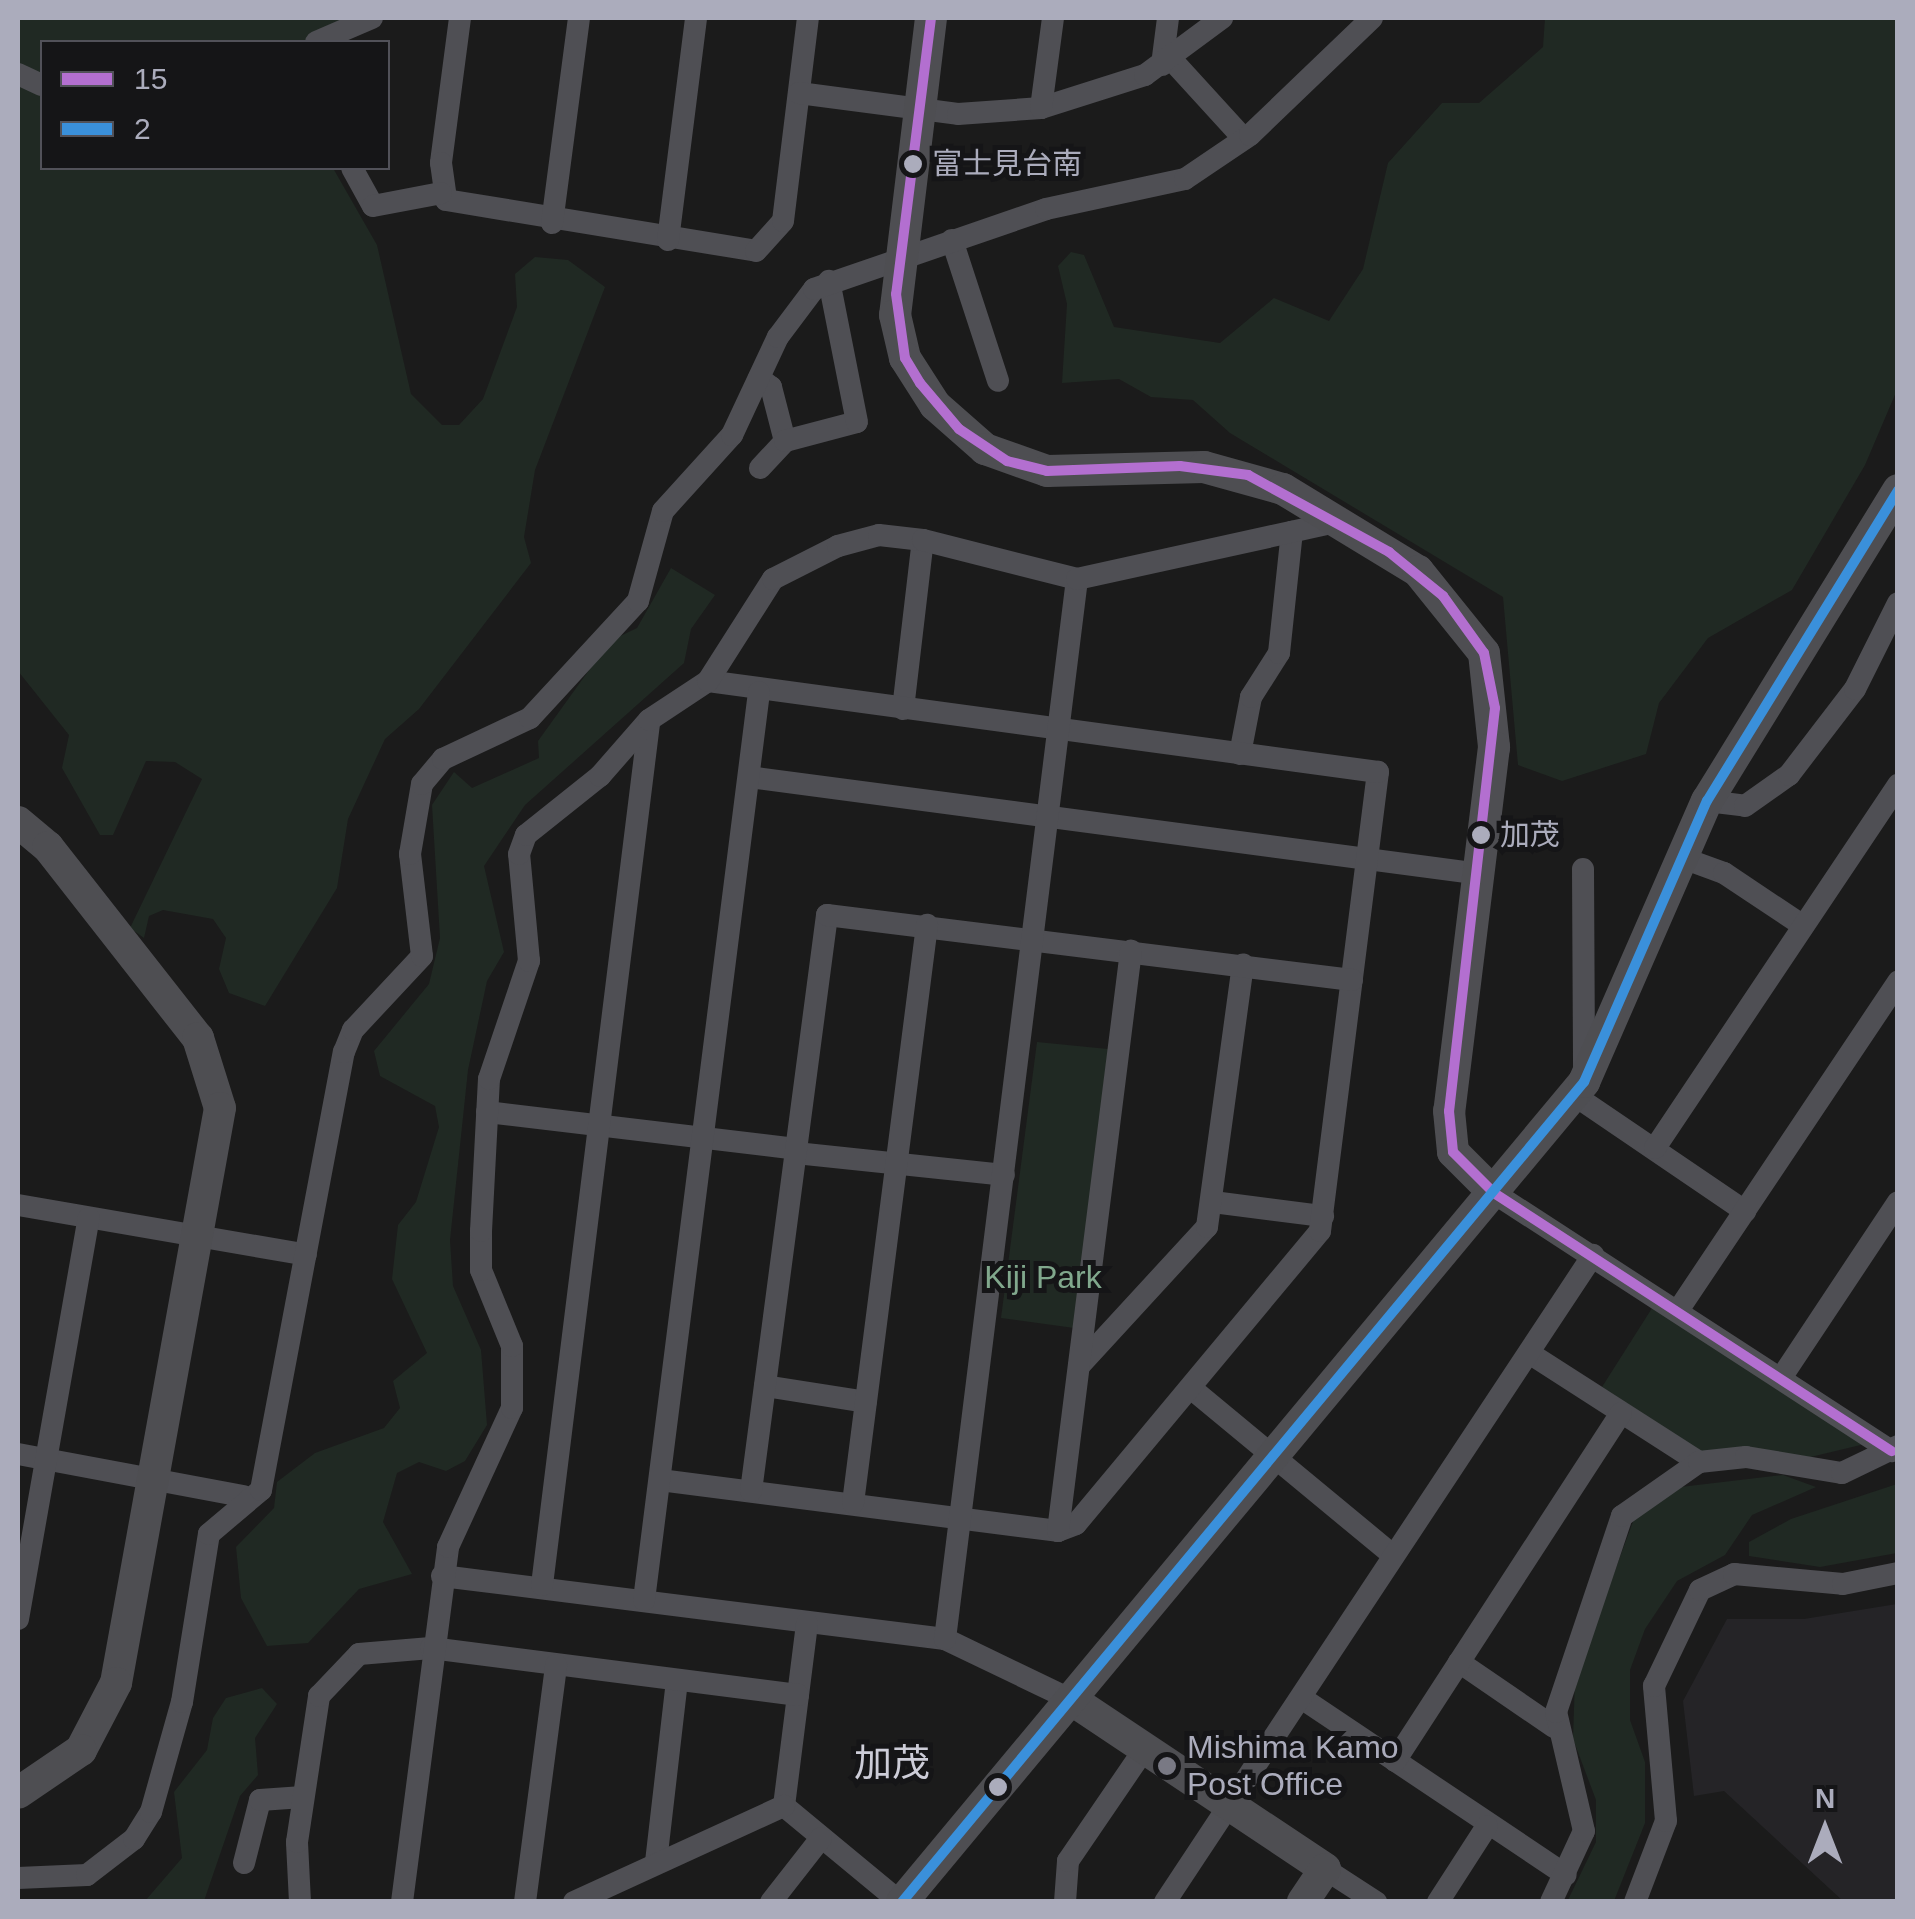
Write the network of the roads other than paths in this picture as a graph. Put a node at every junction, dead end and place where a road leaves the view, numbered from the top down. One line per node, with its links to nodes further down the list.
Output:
1 (372, 18): 11 (street)
2 (460, 18): 18 (street)
3 (579, 18): 19 (street)
4 (696, 18): 20 (street)
5 (808, 18): 13 (street)
6 (931, 18): 15 (street)
7 (1053, 18): 14 (street)
8 (1168, 18): 12 (street)
9 (1222, 18): 12 (street)
10 (1372, 18): 16 (street)
11 (321, 40)
12 (1166, 62): 14 (street); 16 (street)
13 (799, 93): 15 (street); 20 (street)
14 (1042, 108): 15 (street)
15 (920, 110): 22 (street)
16 (1244, 139): 21 (street)
17 (353, 170): 18 (street)
18 (441, 193): 19 (street)
19 (552, 223): 20 (street)
20 (668, 240)
21 (952, 240): 22 (street); 25 (street)
22 (899, 261): 23 (street); 29 (street)
23 (829, 281): 24 (street); 26 (street)
24 (759, 378): 26 (street); 75 (street)
25 (998, 381)
26 (785, 441): 27 (street)
27 (760, 468)
28 (1898, 490): 43 (street)
29 (1336, 522): 30 (street); 49 (street)
30 (1292, 532): 32 (street); 40 (street)
31 (923, 540): 32 (street); 35 (street); 37 (street)
32 (1077, 579): 39 (street)
33 (1898, 604): 34 (street)
34 (1890, 631): 43 (street)
35 (708, 681): 36 (street); 38 (street)
36 (759, 692): 37 (street); 41 (street)
37 (903, 708): 39 (street)
38 (649, 720): 58 (street); 59 (street)
39 (1059, 731): 40 (street); 44 (street)
40 (1240, 754): 47 (street)
41 (749, 777): 44 (street); 60 (street)
42 (1898, 785): 51 (street)
43 (1706, 802): 46 (street)
44 (1050, 816): 47 (street); 52 (street)
45 (18, 822): 73 (street)
46 (1680, 856): 51 (street); 57 (street)
47 (1370, 858): 49 (street); 55 (street)
48 (1583, 869): 57 (street)
49 (1480, 874): 65 (street)
50 (926, 926): 52 (street); 62 (street); 63 (street)
51 (1802, 926): 61 (street)
52 (1035, 936): 53 (street); 64 (street)
53 (1130, 951): 54 (street); 78 (street)
54 (1243, 964): 55 (street); 66 (street)
55 (1352, 980): 70 (street)
56 (1897, 986): 69 (street)
57 (1580, 1089): 61 (street); 65 (street)
58 (487, 1112): 59 (street); 98 (street)
59 (596, 1124): 60 (street); 99 (street)
60 (702, 1137): 62 (street); 90 (street)
61 (1655, 1148): 69 (street)
62 (796, 1151): 63 (street); 80 (street)
63 (896, 1163): 64 (street); 82 (street)
64 (1004, 1175): 94 (street)
65 (1494, 1192): 74 (street); 86 (street)
66 (1213, 1202): 70 (street); 78 (street)
67 (1898, 1202): 72 (street)
68 (18, 1205): 71 (street)
69 (1745, 1211): 76 (street)
70 (1323, 1216): 81 (street)
71 (89, 1218): 73 (street); 87 (street)
72 (1889, 1232): 79 (street)
73 (199, 1236): 75 (street); 89 (street)
74 (1594, 1255): 76 (street); 77 (street)
75 (306, 1256): 92 (street)
76 (1680, 1309): 79 (street)
77 (1530, 1353): 83 (street); 96 (street)
78 (1079, 1366): 95 (street)
79 (1781, 1378): 84 (street)
80 (765, 1386): 82 (street); 91 (street)
81 (1192, 1390): 86 (street); 95 (street)
82 (866, 1402): 93 (street)
83 (1621, 1412): 88 (street); 105 (street)
84 (1895, 1448): 88 (street)
85 (18, 1454): 87 (street)
86 (1276, 1454): 96 (street); 110 (street)
87 (46, 1460): 89 (street); 101 (street)
88 (1698, 1462): 111 (street)
89 (154, 1478): 92 (street); 114 (street)
90 (660, 1480): 91 (street); 100 (street)
91 (751, 1491): 93 (street)
92 (243, 1496): 124 (street)
93 (853, 1503): 94 (street)
94 (960, 1518): 95 (street); 103 (street)
95 (1058, 1531)
96 (1393, 1555): 109 (street)
97 (1898, 1573): 137 (street)
98 (442, 1576): 99 (street); 104 (street)
99 (542, 1585): 100 (street)
100 (644, 1600): 102 (street)
101 (18, 1619)
102 (808, 1623): 103 (street); 108 (street)
103 (946, 1640): 110 (street)
104 (431, 1648): 106 (street); 115 (street); 126 (street)
105 (1459, 1662): 111 (street); 113 (street)
106 (556, 1665): 107 (street); 127 (street)
107 (677, 1680): 108 (street); 121 (street)
108 (798, 1696): 117 (street)
109 (1302, 1699): 113 (street); 116 (street)
110 (1072, 1700): 112 (street); 130 (street)
111 (1554, 1727): 123 (street)
112 (1145, 1748): 116 (street); 131 (street)
113 (1395, 1761): 118 (street)
114 (18, 1793)
115 (303, 1797): 120 (street); 125 (street)
116 (1232, 1804): 122 (street); 132 (street)
117 (784, 1806): 119 (street); 121 (street)
118 (1487, 1826): 123 (street); 135 (street)
119 (821, 1838): 129 (street); 130 (street)
120 (244, 1862)
121 (656, 1862): 128 (street)
122 (1325, 1869): 133 (street); 134 (street)
123 (1566, 1875): 136 (street)
124 (18, 1878)
125 (300, 1902)
126 (402, 1902)
127 (525, 1902)
128 (574, 1902)
129 (772, 1902)
130 (901, 1902)
131 (1066, 1902)
132 (1165, 1902)
133 (1303, 1902)
134 (1376, 1902)
135 (1438, 1902)
136 (1551, 1902)
137 (1635, 1902)

